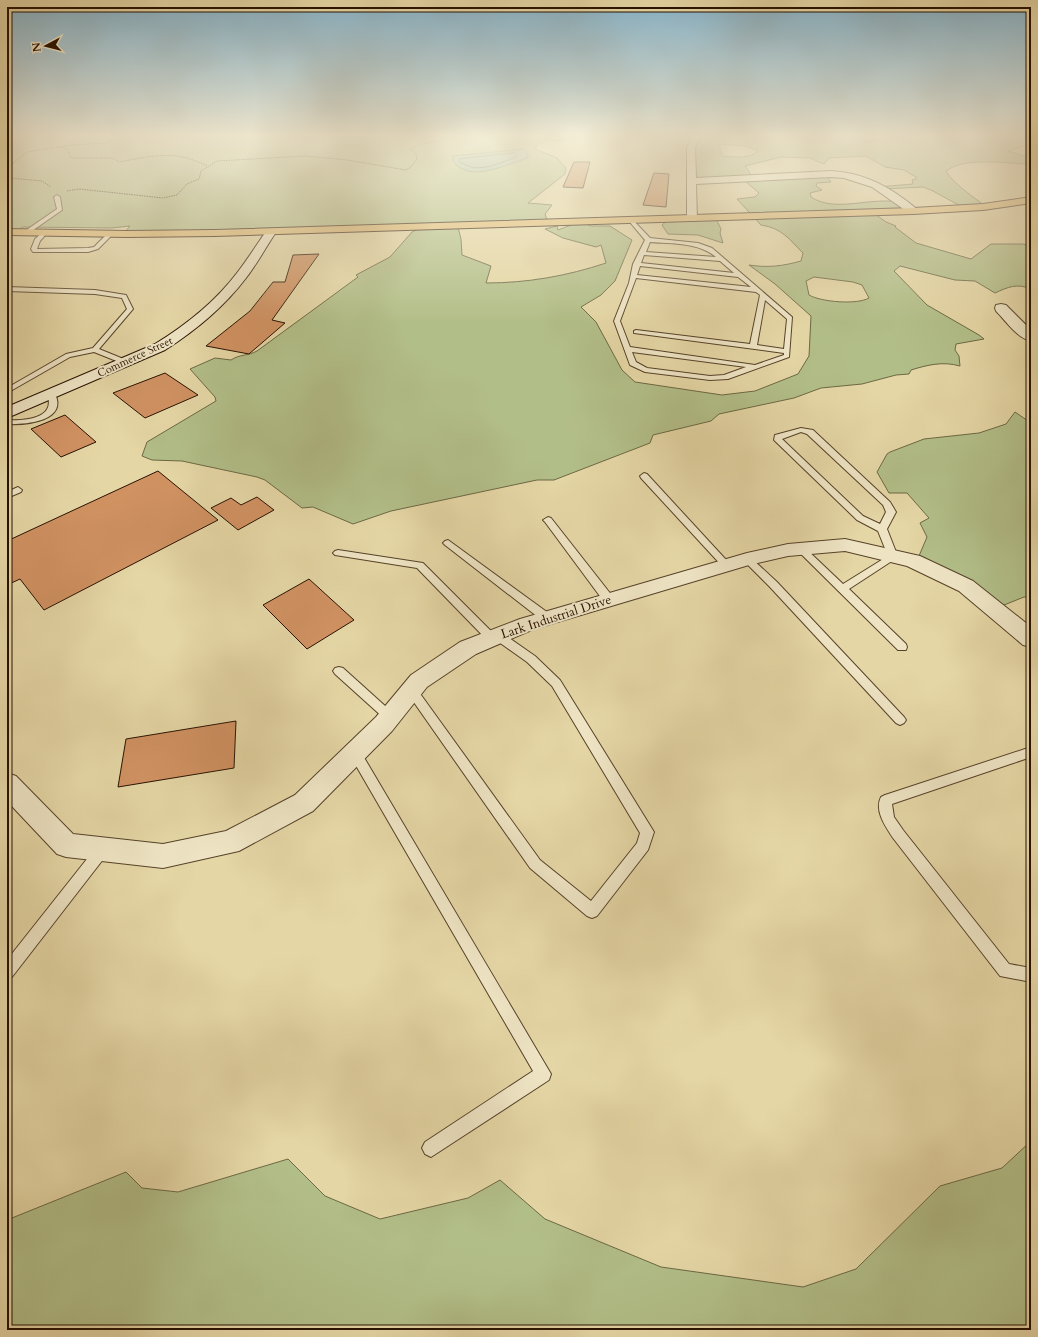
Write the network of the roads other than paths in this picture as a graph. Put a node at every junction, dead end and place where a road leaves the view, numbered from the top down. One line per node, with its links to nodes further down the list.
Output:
1 (57, 197): 9 (lane)
2 (692, 197): 6 (street)
3 (893, 197): 5 (street)
4 (1031, 200): 5 (main road)
5 (913, 212): 6 (main road)
6 (692, 219): 7 (main road)
7 (632, 221): 11 (main road); 13 (lane)
8 (7, 232): 9 (main road)
9 (27, 232): 10 (main road)
10 (44, 232): 12 (main road); 12 (lane)
11 (271, 232): 12 (main road); 38 (street, Commerce Street)
12 (110, 234)
13 (648, 240): 14 (lane); 15 (lane)
14 (641, 253): 15 (lane); 16 (lane)
15 (721, 260): 17 (lane)
16 (636, 264): 17 (lane); 18 (lane)
17 (740, 275): 26 (lane)
18 (633, 276): 19 (lane); 35 (lane)
19 (649, 278): 20 (lane); 21 (lane)
20 (689, 282): 22 (lane); 23 (lane)
21 (658, 284)
22 (706, 284): 25 (lane); 27 (lane)
23 (676, 285)
24 (7, 289): 36 (lane)
25 (745, 289): 26 (lane); 28 (lane)
26 (758, 290): 29 (lane)
27 (713, 291)
28 (730, 293)
29 (763, 295): 34 (lane); 37 (lane)
30 (1001, 308): 32 (street)
31 (636, 332): 33 (lane)
32 (1031, 336)
33 (658, 344): 34 (lane); 35 (lane); 39 (lane)
34 (753, 346): 37 (lane)
35 (628, 349): 39 (lane)
36 (95, 350): 38 (lane); 40 (lane)
37 (787, 351): 39 (lane)
38 (127, 362): 41 (street, Commerce Street)
39 (755, 367)
40 (7, 391)
41 (51, 394): 42 (street, Commerce Street); 43 (lane)
42 (7, 413)
43 (7, 422)
44 (644, 476): 54 (lane)
45 (18, 490): 46 (lane)
46 (7, 495)
47 (548, 520): 56 (lane)
48 (882, 529): 48 (lane); 52 (lane)
49 (448, 544): 57 (lane)
50 (801, 549): 52 (street, Lark Industrial Drive); 53 (street, Lark Industrial Drive); 55 (lane)
51 (338, 553): 58 (lane)
52 (893, 556): 55 (lane); 59 (street, Lark Industrial Drive)
53 (747, 559): 54 (street, Lark Industrial Drive); 64 (lane)
54 (726, 566): 56 (street, Lark Industrial Drive)
55 (842, 589): 60 (lane)
56 (609, 600): 57 (street, Lark Industrial Drive)
57 (547, 618): 58 (street, Lark Industrial Drive)
58 (495, 637): 62 (street, Lark Industrial Drive); 62 (lane)
59 (1031, 639)
60 (902, 647)
61 (339, 671): 63 (lane)
62 (412, 691): 63 (street, Lark Industrial Drive)
63 (390, 717): 66 (street, Lark Industrial Drive)
64 (900, 720)
65 (1031, 752): 70 (lane)
66 (355, 753): 68 (street, Lark Industrial Drive); 71 (lane)
67 (7, 784): 68 (street, Lark Industrial Drive)
68 (103, 849): 69 (lane)
69 (7, 972)
70 (1031, 975)
71 (431, 1148)

